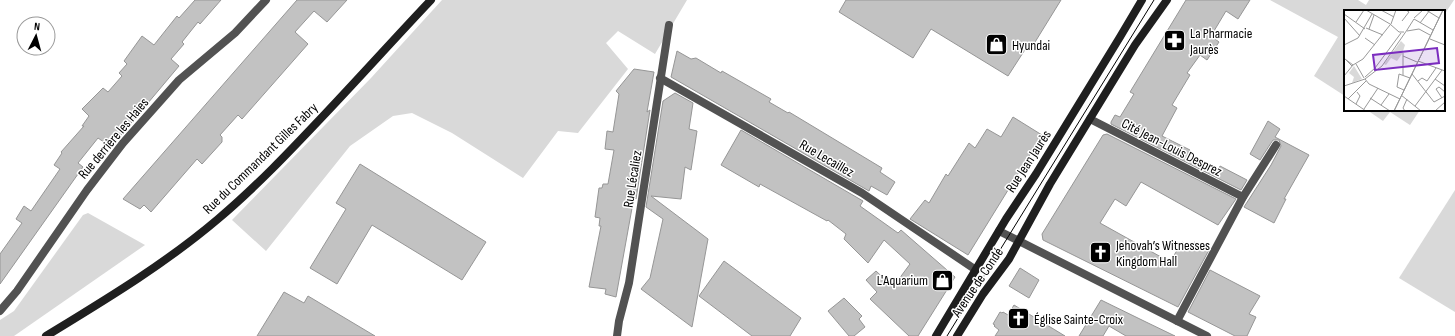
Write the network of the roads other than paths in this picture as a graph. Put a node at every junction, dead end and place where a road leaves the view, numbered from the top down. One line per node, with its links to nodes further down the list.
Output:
1 (266, 0): 13 (street, Rue derrière les Haies)
2 (431, 0): 15 (main road, Rue du Commandant Gilles Fabry)
3 (1142, 0): 10 (main road, Rue Jean Jaurès)
4 (1167, 0): 7 (main road)
5 (669, 25): 6 (street, Rue Lécaliez)
6 (660, 78): 12 (street, Rue Lecaillez); 16 (street, Rue Lécaliez)
7 (1090, 119): 9 (street, Cité Jean-Louis Desprez); 11 (main road)
8 (1276, 145): 9 (street)
9 (1243, 197): 14 (street)
10 (999, 231): 11 (street); 12 (main road, Rue Jean Jaurès)
11 (1019, 241): 14 (street); 18 (main road, Avenue de Condé)
12 (976, 270): 17 (main road, Rue Jean Jaurès)
13 (0, 311)
14 (1177, 321): 19 (street)
15 (46, 336)
16 (617, 336)
17 (936, 336)
18 (957, 336)
19 (1207, 336)

